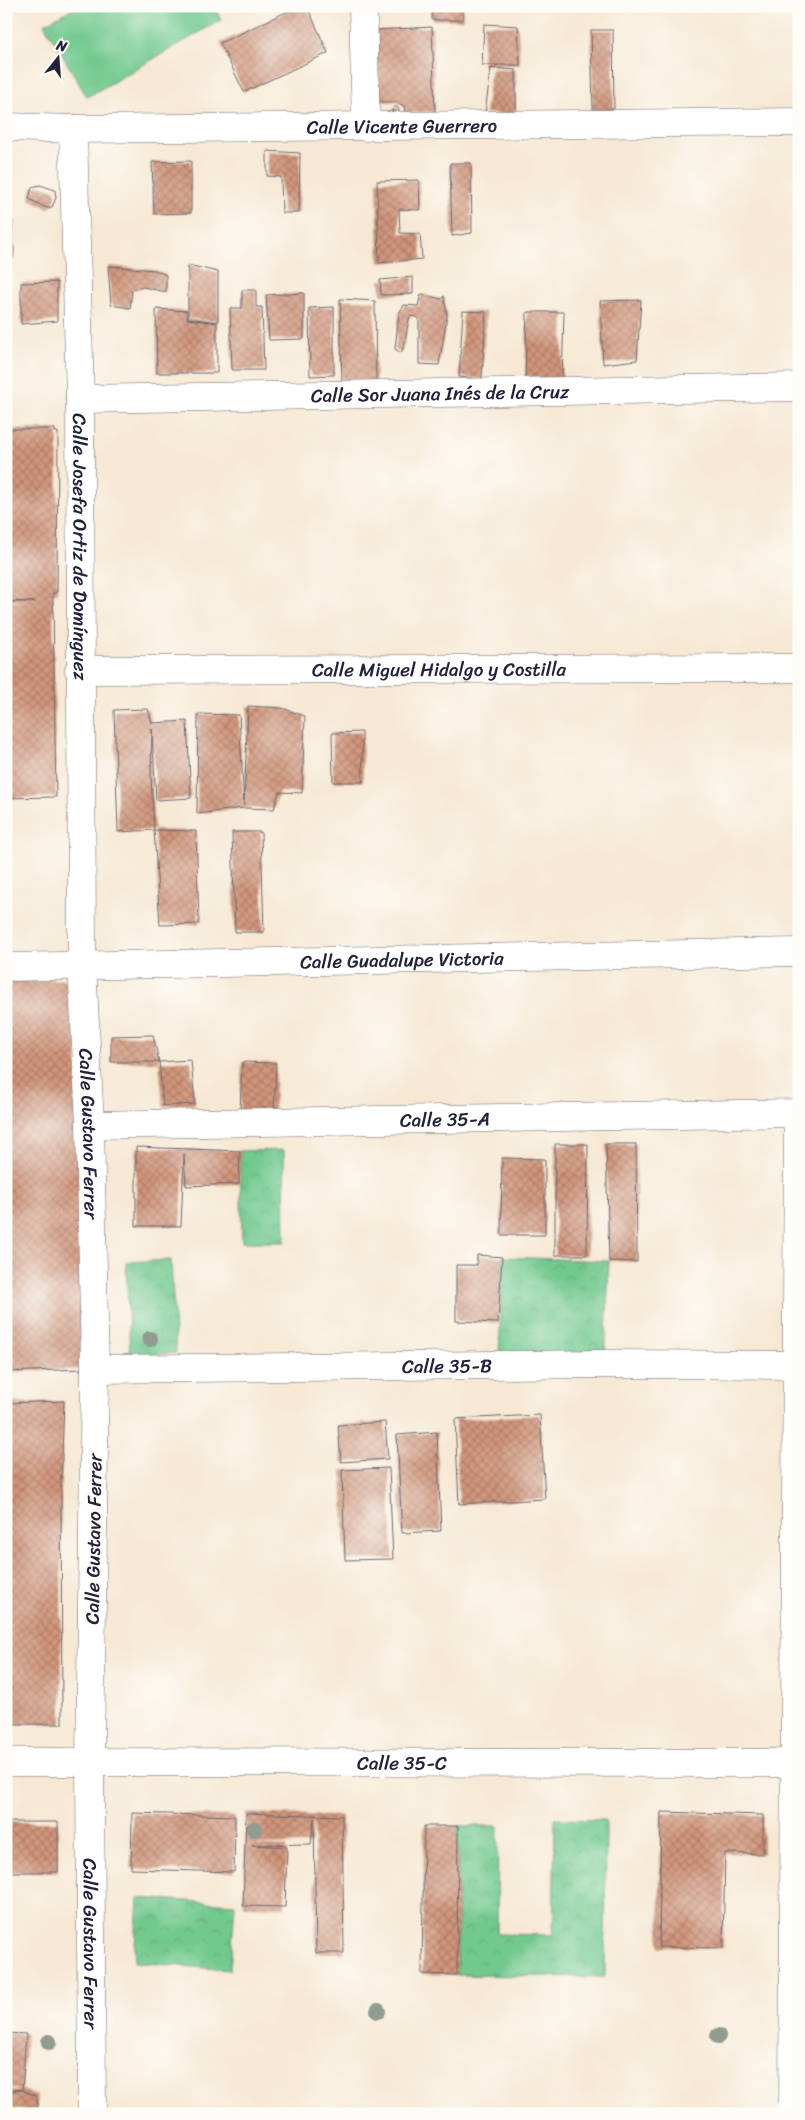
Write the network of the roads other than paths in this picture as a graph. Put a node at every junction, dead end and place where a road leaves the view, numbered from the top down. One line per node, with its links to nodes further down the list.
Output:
1 (363, 6): 4 (street)
2 (799, 122): 4 (street, Calle Vicente Guerrero)
3 (6, 127): 5 (street, Calle Vicente Guerrero)
4 (366, 127): 5 (street, Calle Vicente Guerrero)
5 (73, 129): 7 (street, Calle Josefa Ortiz de Domínguez)
6 (799, 387): 7 (street, Calle Sor Juana Inés de la Cruz)
7 (80, 399): 9 (street, Calle Josefa Ortiz de Domínguez)
8 (799, 668): 9 (street, Calle Miguel Hidalgo y Costilla)
9 (80, 670): 11 (street, Calle Josefa Ortiz de Domínguez)
10 (799, 952): 11 (street, Calle Guadalupe Victoria)
11 (82, 964): 12 (street, Calle Guadalupe Victoria); 14 (street, Calle Gustavo Ferrer)
12 (6, 967)
13 (798, 1113): 14 (street, Calle 35-A); 15 (street)
14 (90, 1125): 16 (street, Calle Gustavo Ferrer)
15 (798, 1365): 16 (street, Calle 35-B); 19 (street)
16 (95, 1369): 17 (street, Calle Gustavo Ferrer)
17 (90, 1761): 18 (street, Calle 35-C); 19 (street, Calle 35-C); 20 (street, Calle Gustavo Ferrer)
18 (6, 1762)
19 (797, 1764): 21 (street)
20 (92, 2114)
21 (793, 2114)

